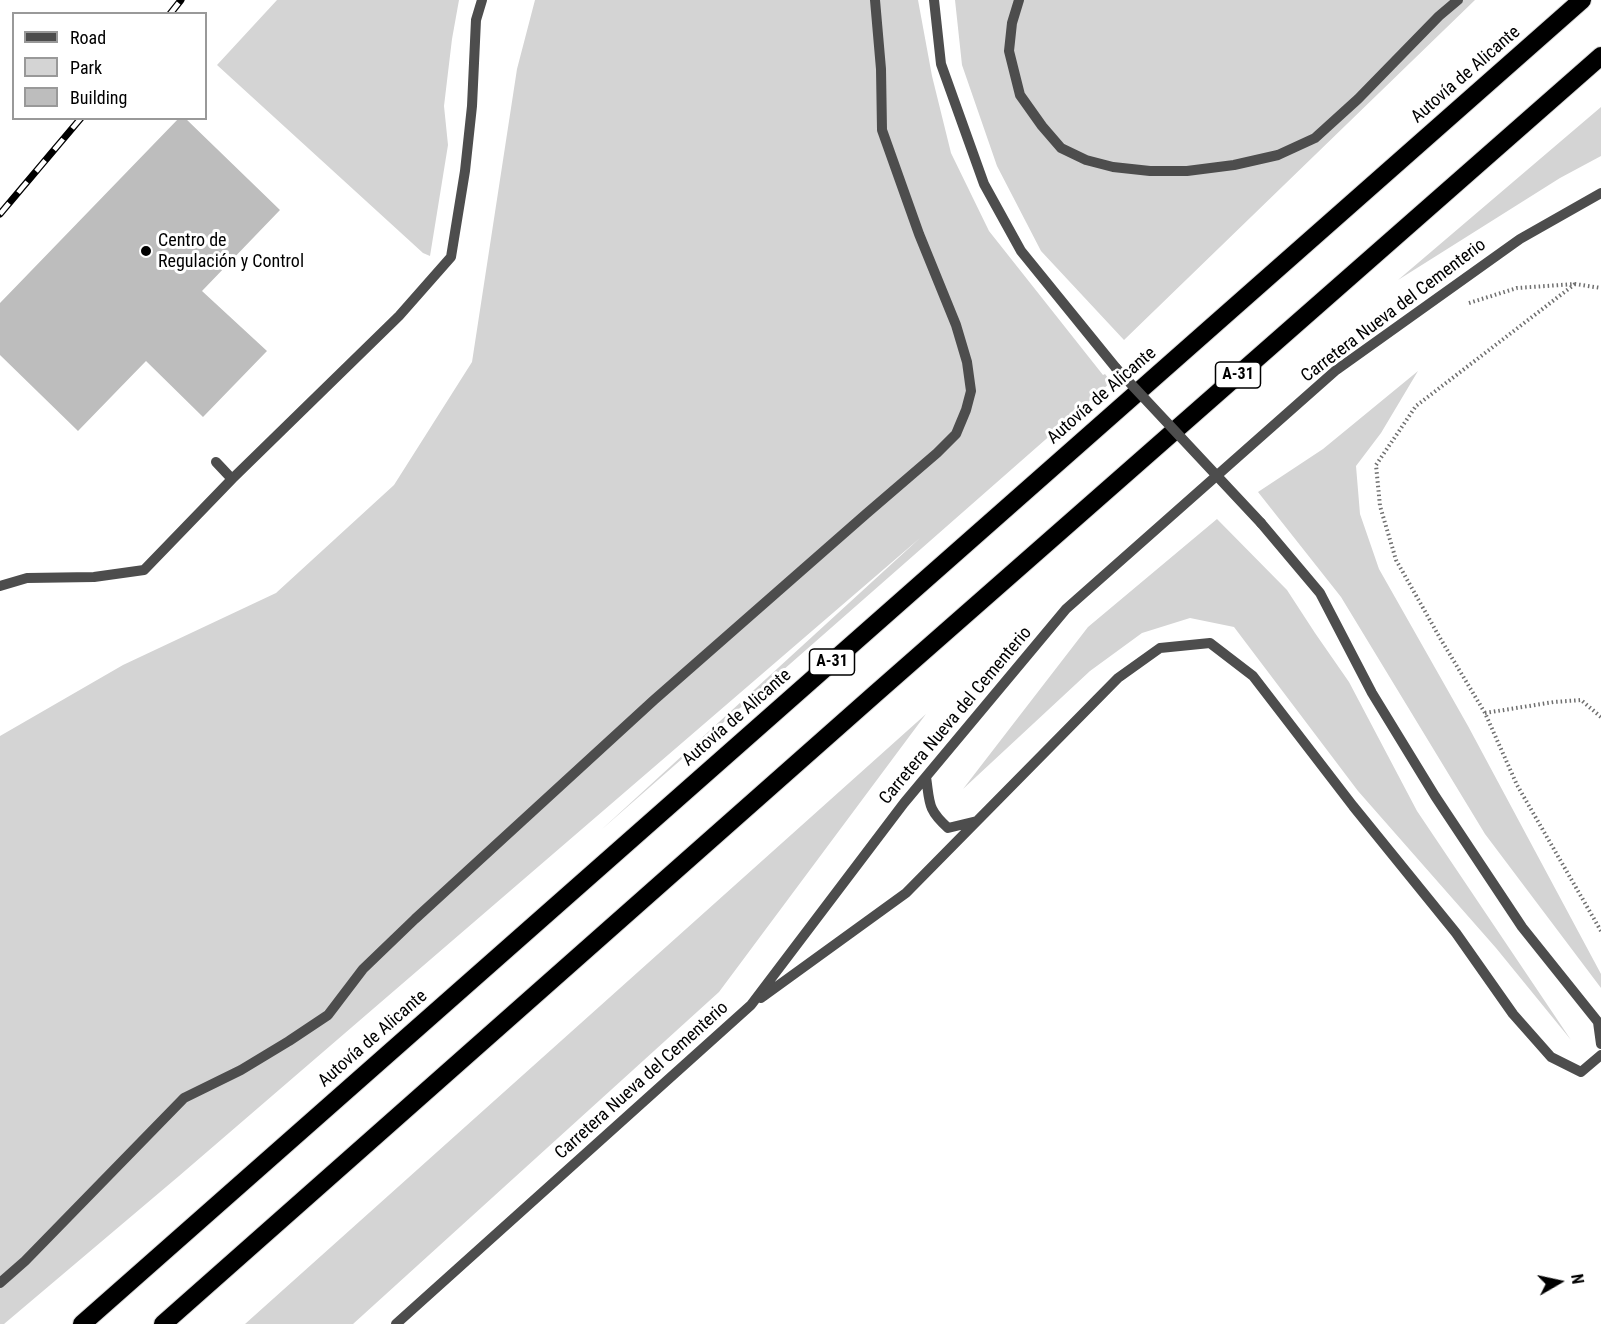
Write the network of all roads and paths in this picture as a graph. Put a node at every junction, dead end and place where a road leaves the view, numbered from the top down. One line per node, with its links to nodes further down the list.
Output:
1 (482, 0): 13 (street)
2 (875, 0): 23 (street)
3 (934, 0): 21 (street, bridge)
4 (1018, 0): 5 (street)
5 (1458, 0)
6 (1582, 0): 24 (highway, Autovía de Alicante / A-31)
7 (1601, 56): 25 (highway, A-31)
8 (1601, 193): 17 (street, Carretera Nueva del Cementerio)
9 (1575, 284): 10 (path); 11 (path); 15 (path)
10 (1601, 288)
11 (1461, 305)
12 (216, 462): 13 (street)
13 (232, 479): 14 (street)
14 (0, 586)
15 (1485, 712): 16 (path); 19 (path)
16 (1601, 717)
17 (926, 777): 18 (street); 20 (street, Carretera Nueva del Cementerio)
18 (977, 821): 20 (street); 22 (street)
19 (1601, 931)
20 (751, 1005): 26 (street, Carretera Nueva del Cementerio)
21 (1601, 1044)
22 (1601, 1055)
23 (0, 1283)
24 (82, 1324)
25 (163, 1324)
26 (396, 1324)

